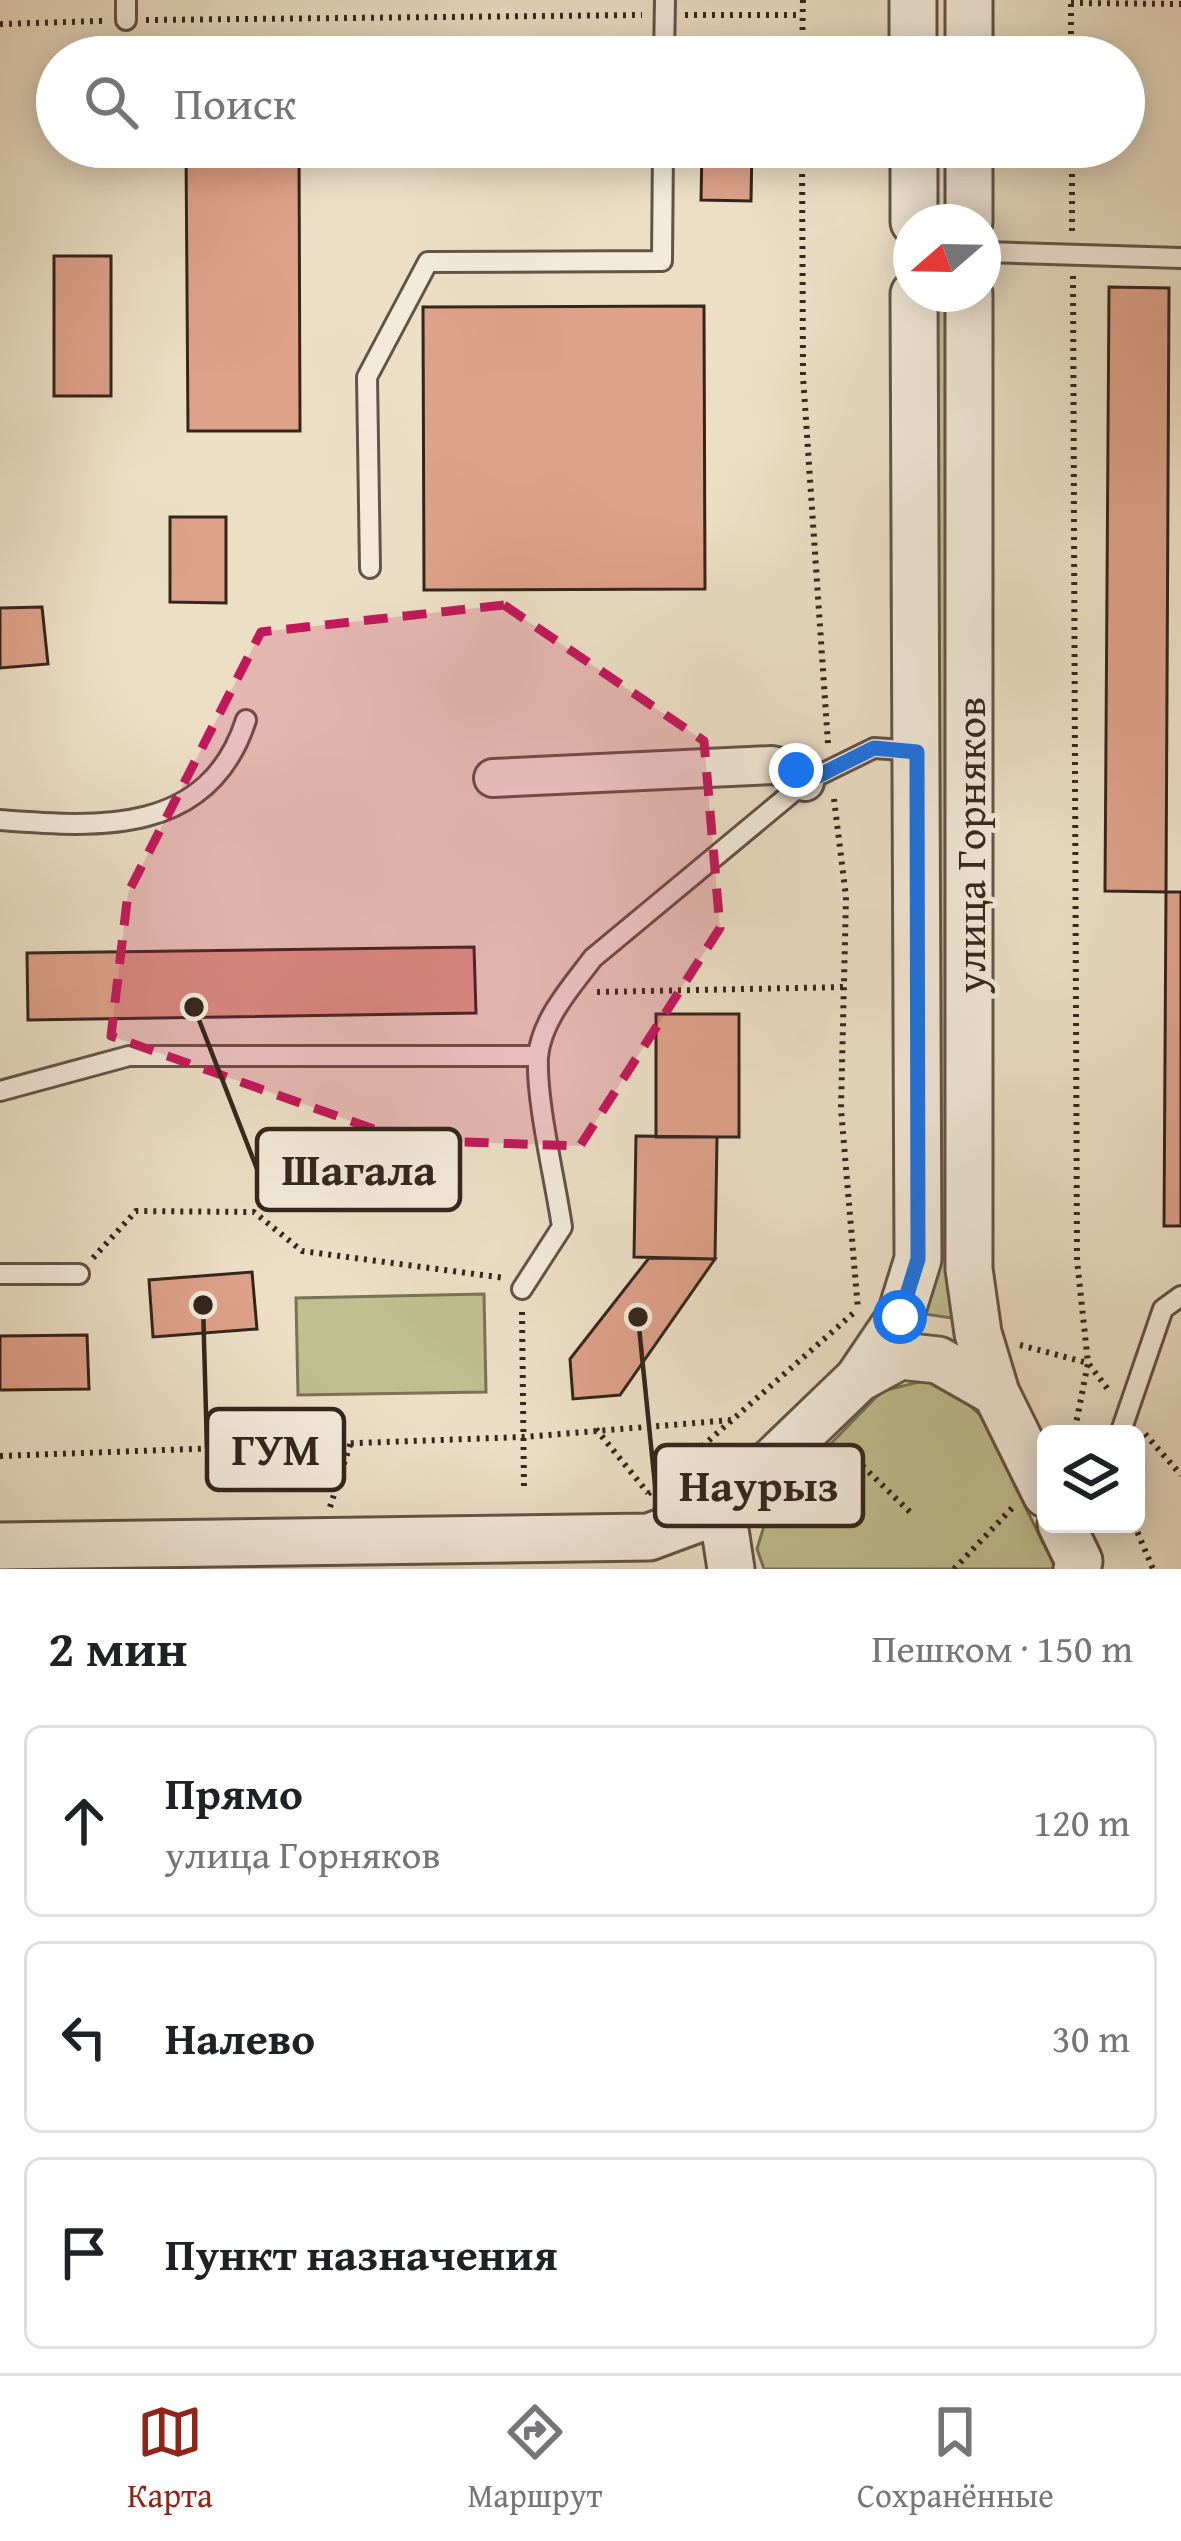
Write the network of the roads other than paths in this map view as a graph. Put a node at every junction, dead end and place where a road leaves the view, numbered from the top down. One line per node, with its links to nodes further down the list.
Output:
1 (913, 0): 3 (street)
2 (969, 0): 4 (street)
3 (913, 36)
4 (969, 36)
5 (664, 168): 14 (lane)
6 (914, 168): 8 (street)
7 (969, 168): 9 (street)
8 (914, 204)
9 (969, 204)
10 (1001, 253): 11 (lane)
11 (1181, 258)
12 (914, 312): 16 (street, улица Горняков)
13 (969, 312): 27 (street, улица Горняков)
14 (370, 568)
15 (246, 719): 19 (lane)
16 (917, 752): 17 (lane); 26 (street, улица Горняков)
17 (818, 775): 18 (street); 20 (lane)
18 (493, 778)
19 (0, 820)
20 (538, 1055): 21 (lane); 24 (lane)
21 (0, 1090)
22 (0, 1274): 23 (lane)
23 (79, 1274)
24 (522, 1289)
25 (1181, 1295): 28 (lane)
26 (858, 1378): 27 (street); 30 (street)
27 (996, 1393): 29 (street, улица Горняков)
28 (1123, 1425)
29 (1037, 1476)
30 (722, 1510): 31 (street); 32 (street)
31 (0, 1546)
32 (730, 1569)

